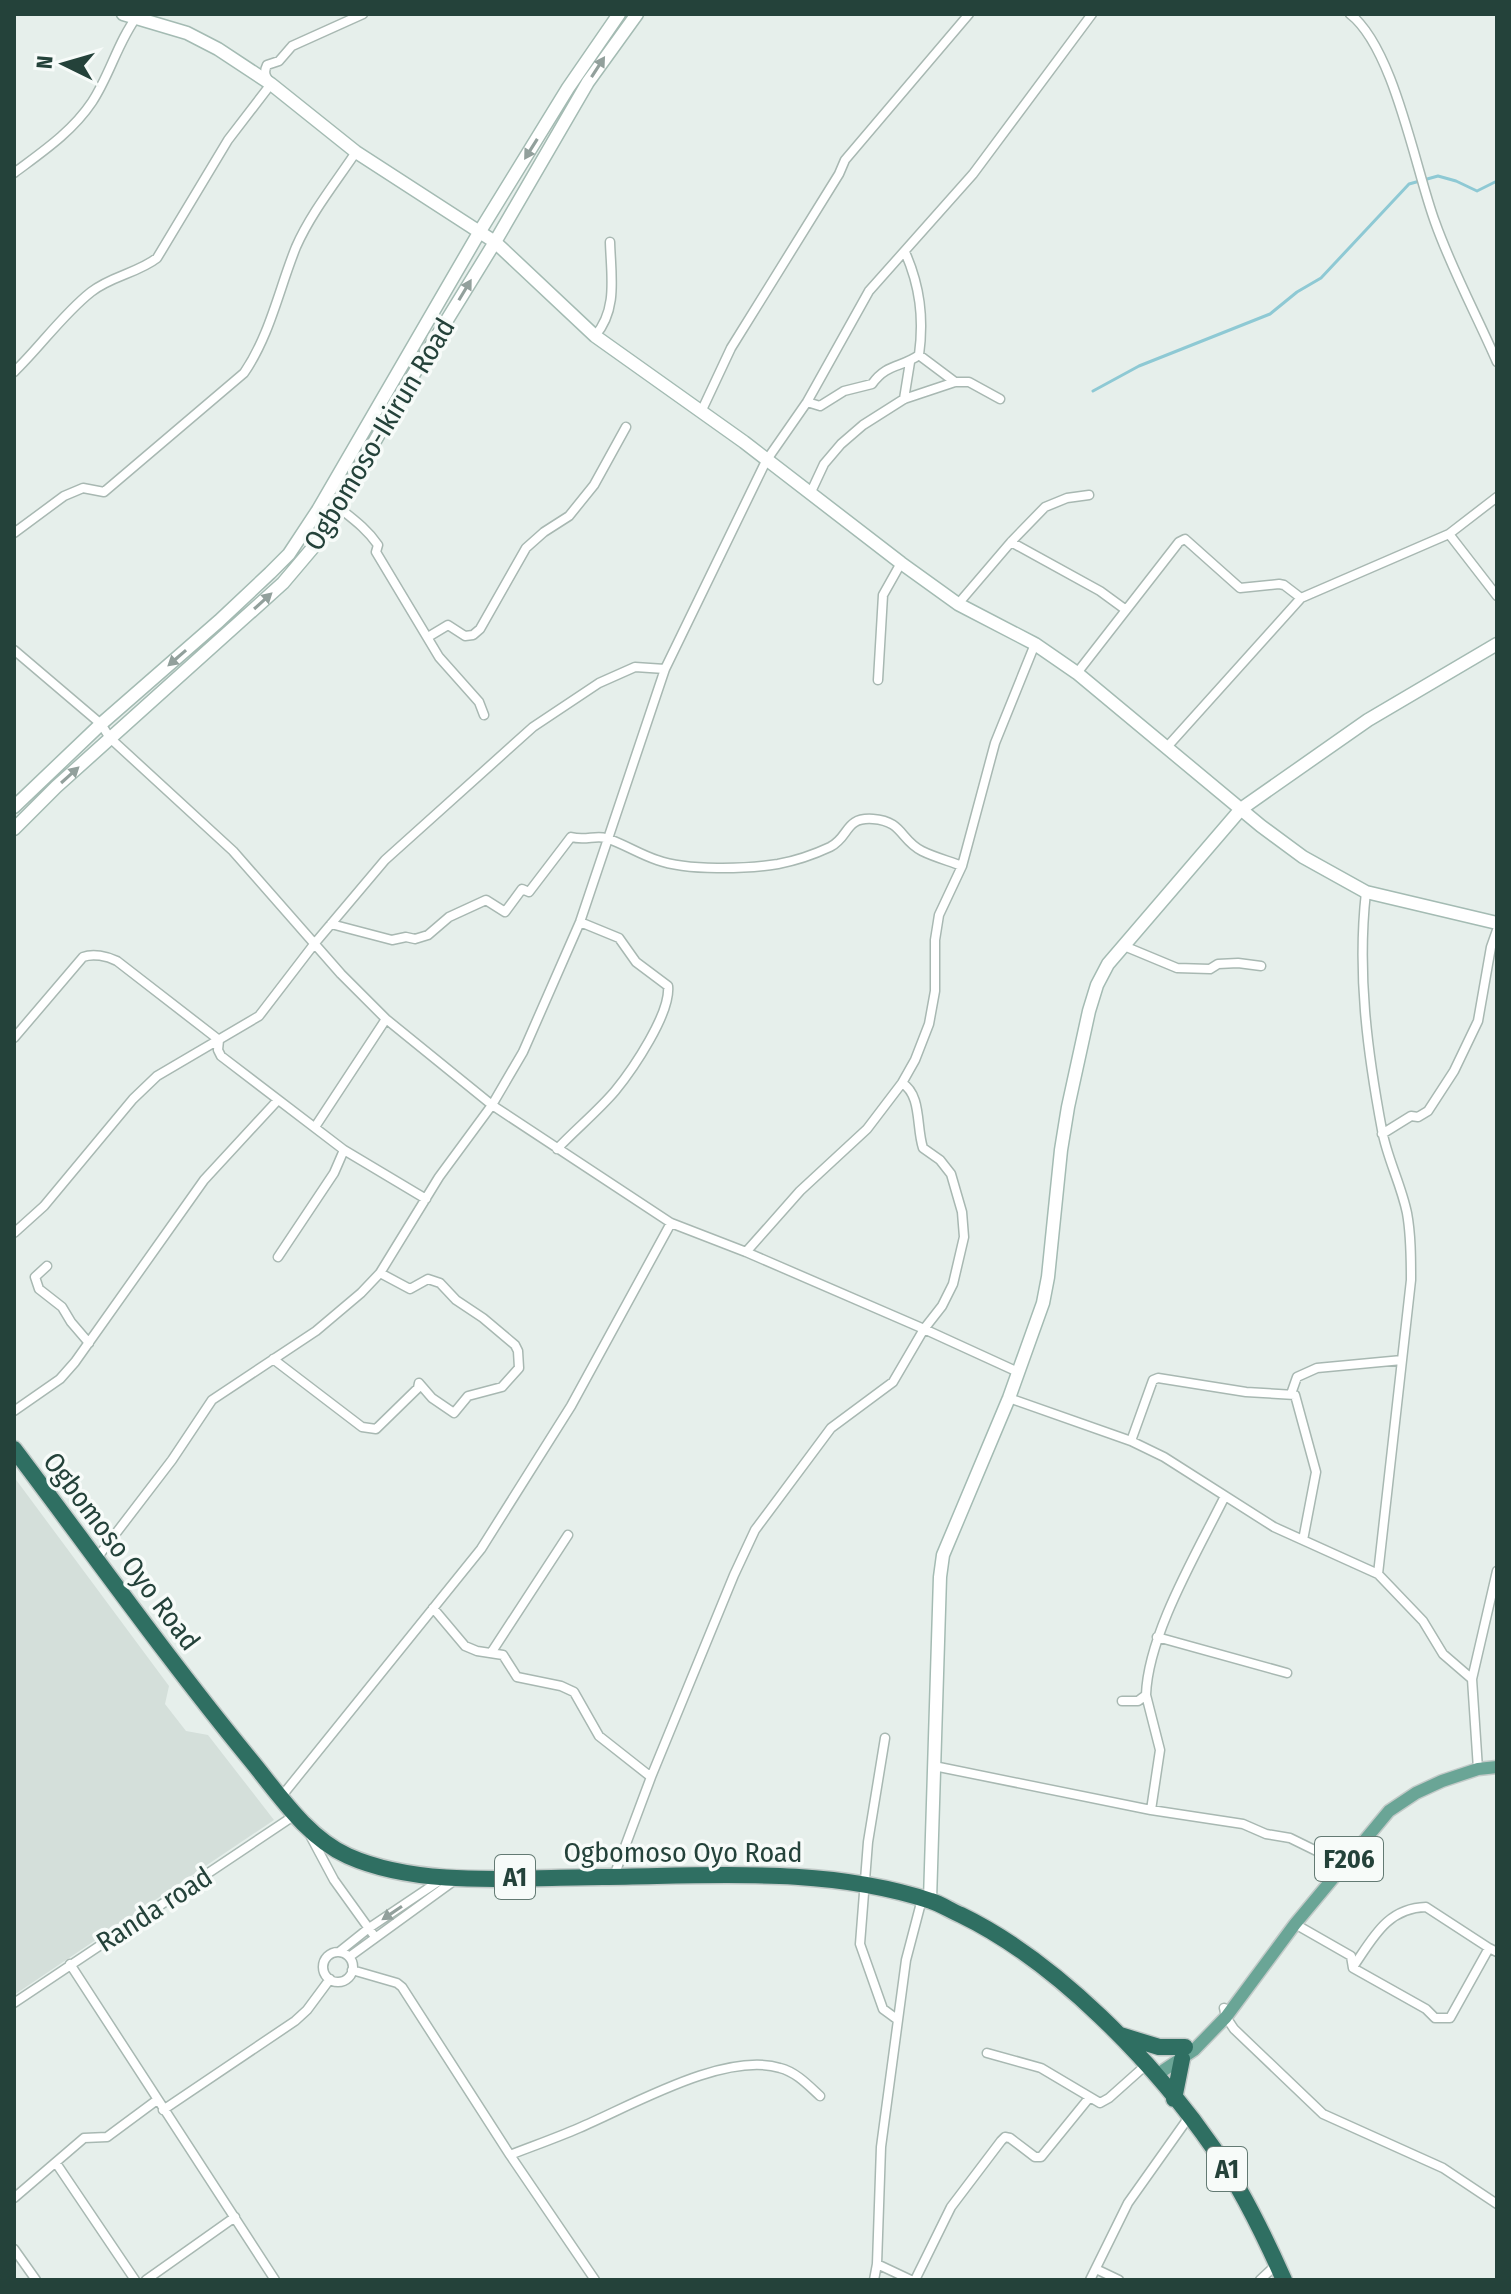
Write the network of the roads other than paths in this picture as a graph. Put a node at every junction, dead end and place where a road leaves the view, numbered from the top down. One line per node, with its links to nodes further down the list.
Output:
1 (363, 14): 8 (street)
2 (619, 14): 11 (street, Ogbomoso-Ikirun Road, one-way to 11)
3 (637, 14): 12 (street, Ogbomoso-Ikirun Road, one-way to 3)
4 (969, 14): 24 (street)
5 (1092, 14): 14 (street)
6 (1350, 14): 18 (street)
7 (132, 16): 8 (street); 10 (street)
8 (271, 84): 9 (street); 19 (street)
9 (356, 152): 11 (street); 31 (street)
10 (14, 173)
11 (480, 231): 12 (street); 47 (street, Ogbomoso-Ikirun Road, one-way to 47)
12 (495, 242): 15 (street); 30 (street, Ogbomoso-Ikirun Road, one-way to 12)
13 (610, 242): 15 (street)
14 (905, 252): 16 (street); 23 (street)
15 (595, 336): 24 (street)
16 (919, 355): 17 (street); 20 (street)
17 (910, 362): 21 (street); 23 (street)
18 (1497, 362)
19 (14, 372)
20 (955, 382): 21 (street); 22 (street)
21 (904, 399): 27 (street)
22 (1000, 399)
23 (807, 402): 26 (street)
24 (701, 412): 26 (street)
25 (626, 427): 39 (street)
26 (766, 461): 27 (street); 43 (street)
27 (810, 494): 34 (street)
28 (1089, 495): 33 (street)
29 (1497, 497): 32 (street)
30 (338, 507): 39 (street); 48 (street, Ogbomoso-Ikirun Road, one-way to 30)
31 (14, 533)
32 (1449, 534): 35 (street); 36 (street)
33 (1011, 542): 37 (street); 38 (street)
34 (901, 563): 37 (street); 45 (street)
35 (1497, 596)
36 (1301, 598): 38 (street); 49 (street)
37 (958, 604): 40 (street)
38 (1126, 610): 44 (street)
39 (428, 637): 46 (street)
40 (1035, 644): 44 (street); 54 (street)
41 (1497, 644): 51 (street)
42 (14, 650): 47 (street)
43 (665, 669): 53 (street); 58 (street)
44 (1077, 673): 49 (street)
45 (878, 680)
46 (484, 715)
47 (101, 724): 48 (street); 50 (street, Ogbomoso-Ikirun Road)
48 (110, 738): 52 (street, Ogbomoso-Ikirun Road, one-way to 48); 60 (street)
49 (1167, 747): 51 (street)
50 (14, 807)
51 (1241, 809): 55 (street); 61 (street)
52 (14, 829)
53 (608, 839): 54 (street); 56 (street); 58 (street)
54 (962, 866): 68 (street)
55 (1366, 892): 57 (street); 72 (street)
56 (580, 922): 70 (street); 73 (street)
57 (1497, 923)
58 (331, 924): 60 (street)
59 (1497, 930): 63 (street)
60 (315, 943): 65 (street); 67 (street)
61 (1124, 946): 62 (street); 86 (street)
62 (1261, 966)
63 (1486, 970): 64 (street); 72 (street)
64 (1497, 972)
65 (386, 1019): 70 (street); 71 (street)
66 (14, 1038): 67 (street)
67 (219, 1040): 69 (street); 77 (street)
68 (902, 1083): 78 (street); 82 (street)
69 (277, 1101): 71 (street); 83 (street)
70 (492, 1105): 73 (street); 75 (street)
71 (315, 1127): 74 (street)
72 (1382, 1134): 85 (street)
73 (557, 1149): 76 (street)
74 (344, 1150): 75 (street); 79 (street)
75 (426, 1199): 81 (street)
76 (671, 1223): 78 (street); 98 (street)
77 (14, 1233)
78 (746, 1252): 82 (street)
79 (278, 1257)
80 (47, 1266): 83 (street)
81 (380, 1273): 84 (street); 84 (street)
82 (924, 1329): 86 (street); 109 (street)
83 (89, 1343): 89 (street)
84 (273, 1359): 95 (street)
85 (1402, 1360): 87 (street); 97 (street)
86 (1018, 1372): 88 (street)
87 (1291, 1394): 90 (street); 94 (street)
88 (1009, 1398): 90 (street); 106 (street)
89 (14, 1411)
90 (1131, 1441): 92 (street)
91 (14, 1449): 95 (highway, Ogbomoso Oyo Road / A1)
92 (1225, 1496): 94 (street); 99 (street)
93 (568, 1535): 100 (street)
94 (1303, 1540): 97 (street)
95 (97, 1558): 110 (highway, Ogbomoso Oyo Road / A1)
96 (1497, 1571): 102 (street)
97 (1378, 1574): 102 (street)
98 (433, 1608): 100 (street); 110 (street)
99 (1157, 1637): 101 (street); 103 (street)
100 (491, 1653): 109 (street)
101 (1287, 1673)
102 (1472, 1679): 108 (street)
103 (1146, 1695): 104 (street); 111 (street)
104 (1122, 1701)
105 (885, 1738): 116 (street)
106 (934, 1766): 111 (street); 117 (street)
107 (1497, 1767): 108 (main road, F206)
108 (1478, 1769): 113 (main road, F206)
109 (651, 1777): 115 (street)
110 (281, 1797): 112 (highway, Ogbomoso Oyo Road / A1)
111 (1151, 1810): 113 (street)
112 (299, 1819): 114 (highway, Ogbomoso Oyo Road / A1); 119 (street); 124 (street, Randa road)
113 (1345, 1865): 118 (main road, F206)
114 (452, 1877): 115 (highway, Ogbomoso Oyo Road / A1); 119 (street, one-way to 119); 120 (street)
115 (614, 1877): 116 (highway, Ogbomoso Oyo Road / A1)
116 (865, 1885): 117 (highway, Ogbomoso Oyo Road / A1); 130 (street)
117 (926, 1900): 130 (street); 131 (highway, Ogbomoso Oyo Road / A1)
118 (1295, 1924): 125 (street); 129 (main road, F206)
119 (369, 1928): 120 (street); 122 (street)
120 (375, 1937): 123 (street)
121 (1493, 1950): 125 (street); 125 (street)
122 (339, 1952): 123 (street); 127 (street)
123 (349, 1957): 126 (street)
124 (70, 1964): 128 (street, Randa road); 138 (street)
125 (1353, 1968)
126 (352, 1970): 127 (street); 141 (street)
127 (330, 1979): 139 (street)
128 (14, 2003)
129 (1225, 2012): 133 (main road, F206); 144 (street)
130 (898, 2020): 147 (street)
131 (1115, 2033): 133 (highway); 134 (highway, Ogbomoso Oyo Road / A1)
132 (987, 2053): 136 (street)
133 (1184, 2053): 134 (main road, F206); 137 (highway)
134 (1151, 2070): 136 (street); 137 (highway, A1)
135 (820, 2096): 141 (street)
136 (1089, 2098): 156 (street)
137 (1174, 2099): 140 (highway, A1)
138 (157, 2100): 139 (street); 142 (street)
139 (163, 2110): 145 (street)
140 (1189, 2117): 148 (street); 149 (highway, A1)
141 (510, 2155): 154 (street)
142 (56, 2163): 143 (street); 151 (street)
143 (14, 2198)
144 (1497, 2204)
145 (235, 2217): 152 (street); 153 (street)
146 (14, 2249): 150 (street)
147 (877, 2264): 155 (street); 156 (street)
148 (1096, 2269): 157 (street); 158 (street)
149 (1280, 2272): 159 (street)
150 (36, 2280)
151 (135, 2280)
152 (146, 2280)
153 (275, 2280)
154 (595, 2280)
155 (874, 2280)
156 (913, 2280)
157 (1090, 2280)
158 (1119, 2280)
159 (1260, 2280)

